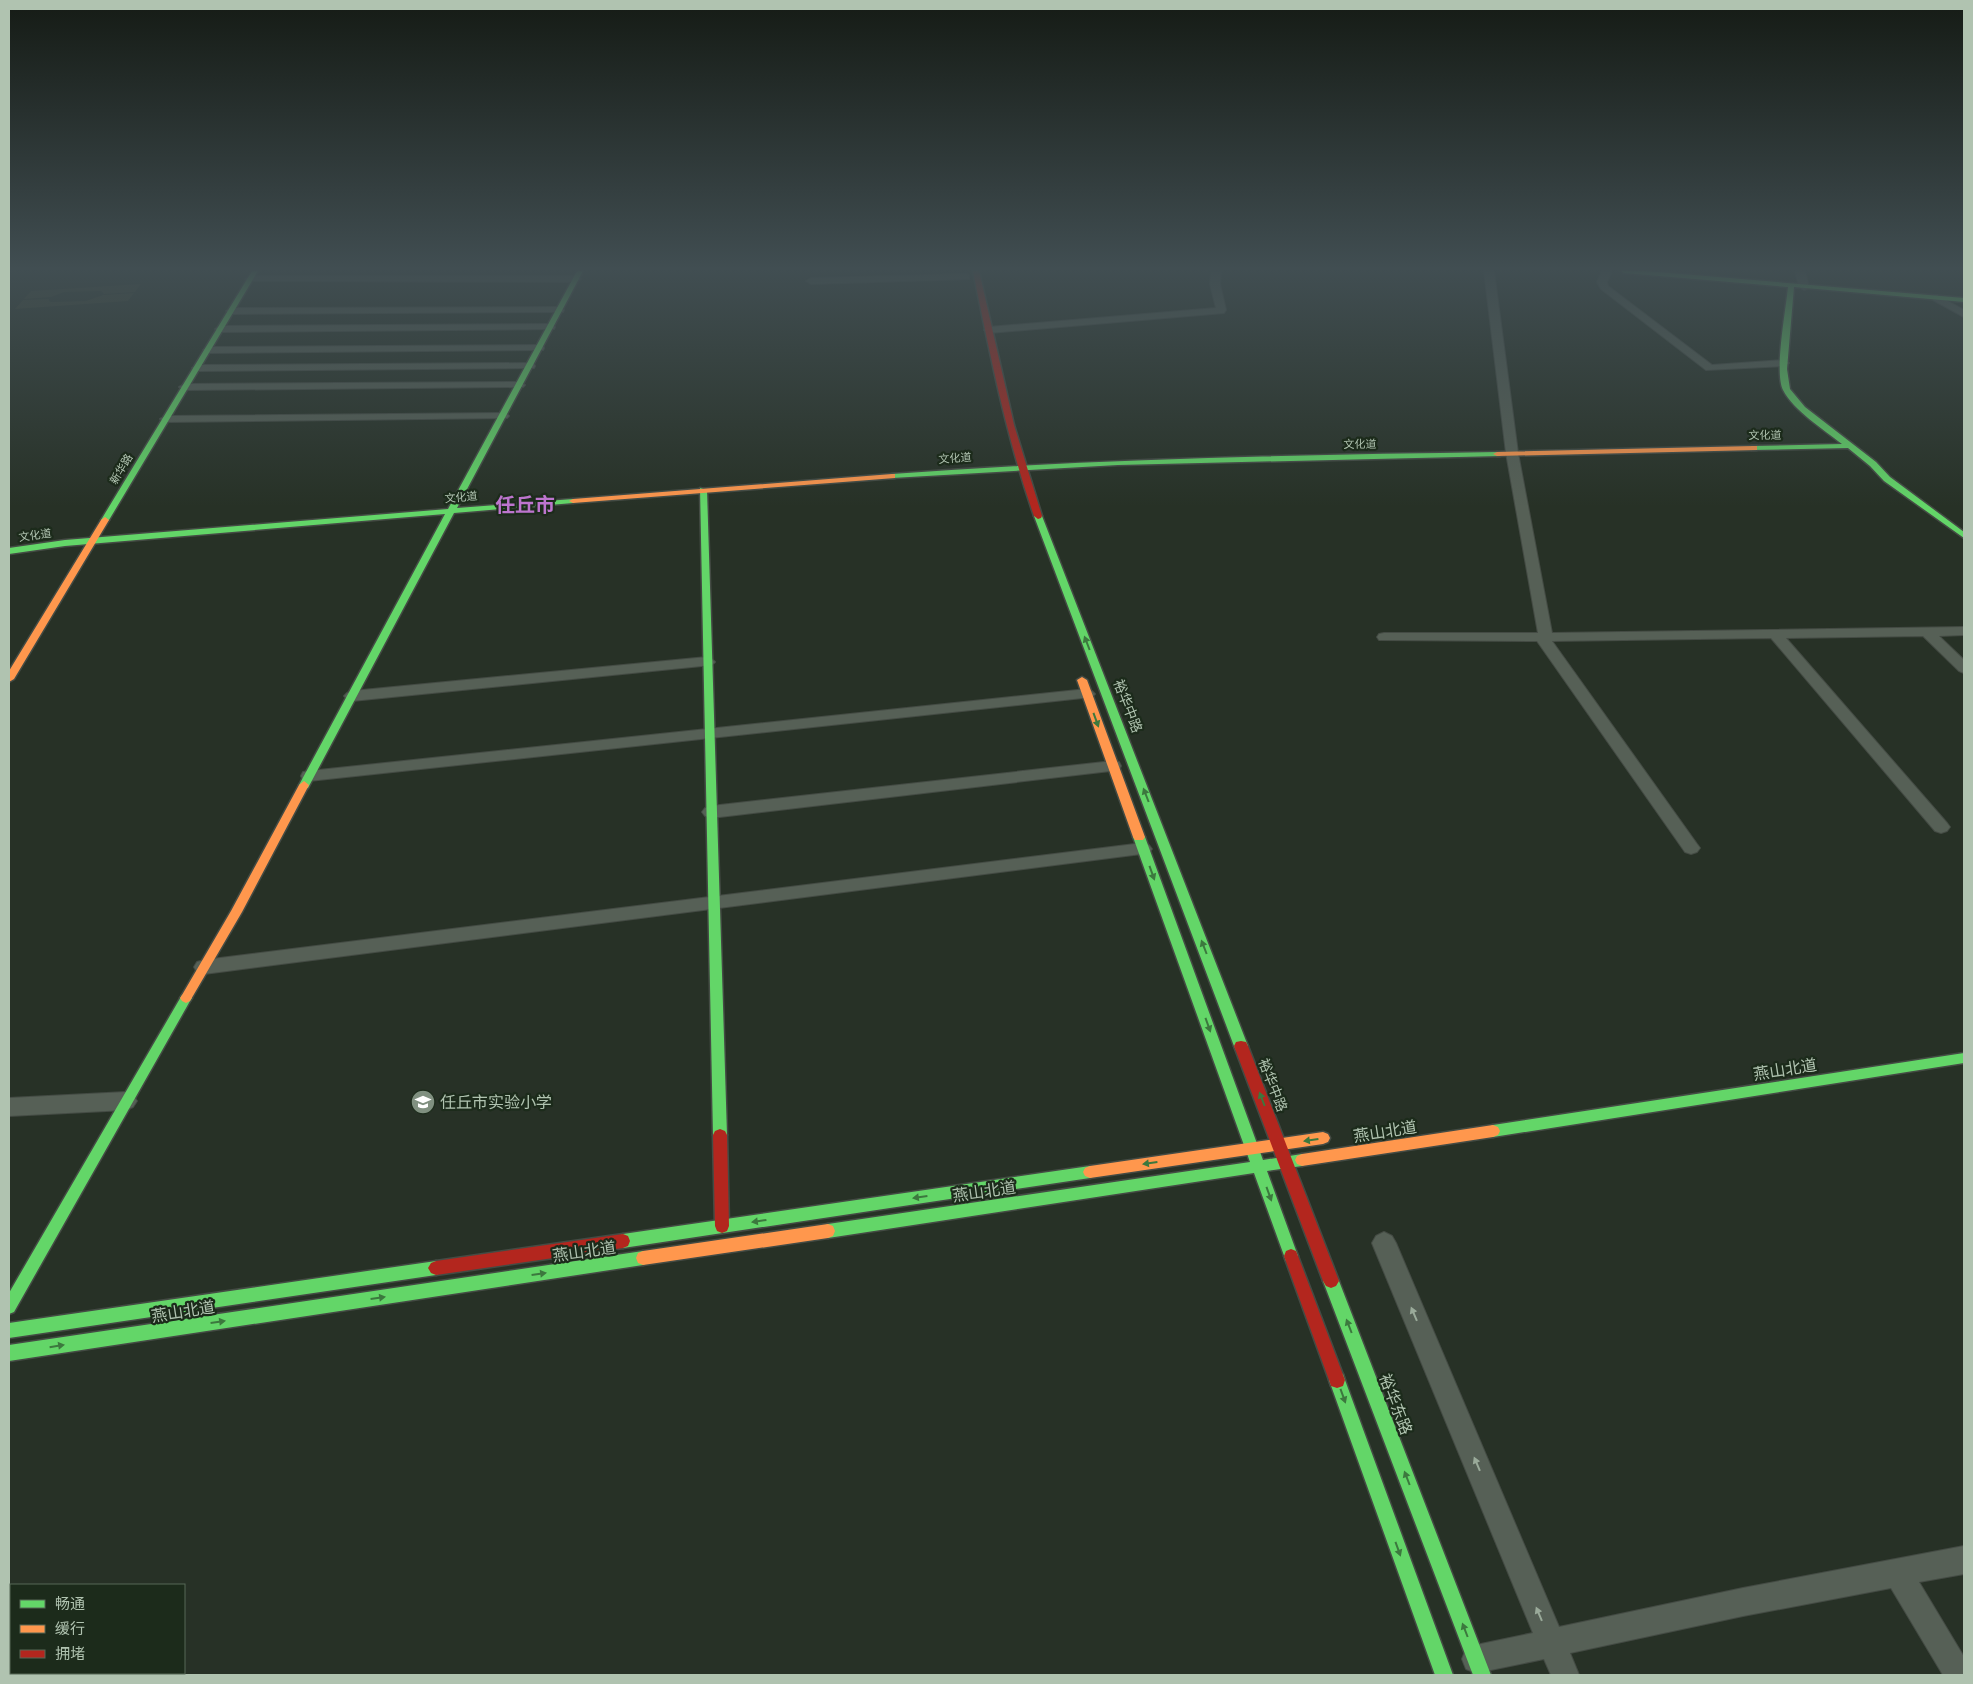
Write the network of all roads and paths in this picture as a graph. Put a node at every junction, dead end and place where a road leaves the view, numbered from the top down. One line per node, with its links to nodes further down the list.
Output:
1 (208, 350): 2 (street); 10 (main road, 新华路)
2 (276, 350)
3 (538, 350): 9 (main road)
4 (993, 350): 19 (main road, 裕华中路)
5 (1499, 350): 16 (street)
6 (1686, 350): 8 (street)
7 (1785, 350): 8 (main road)
8 (1784, 363): 15 (main road)
9 (530, 366): 10 (street); 11 (main road)
10 (197, 368): 12 (main road, 新华路)
11 (520, 385): 12 (street); 13 (main road)
12 (185, 387): 14 (main road, 新华路)
13 (503, 416): 14 (street); 22 (main road)
14 (166, 419): 25 (main road, 新华路)
15 (1849, 446): 16 (main road, 文化道); 18 (main road)
16 (1512, 453): 19 (main road, 文化道); 32 (street)
17 (1005, 461): 19 (main road, 文化道); 20 (main road); 21 (main road, 文化道)
18 (1873, 464): 23 (main road); 24 (main road)
19 (1020, 466): 53 (main road, 裕华中路, one-way to 19)
20 (1011, 483)
21 (703, 490): 22 (main road, 文化道); 34 (main road)
22 (452, 510): 25 (main road, 文化道); 39 (main road)
23 (1964, 526)
24 (1964, 536)
25 (92, 541): 26 (main road, 文化道); 37 (main road, 新华路)
26 (65, 543): 27 (main road, 文化道); 28 (main road, 文化道)
27 (9, 544)
28 (9, 551)
29 (1964, 631): 30 (street)
30 (1927, 632): 31 (street); 36 (street)
31 (1775, 634): 32 (street); 44 (street)
32 (1543, 637): 33 (street); 45 (street)
33 (1384, 638)
34 (707, 662): 39 (street); 40 (main road)
35 (1077, 666): 38 (main road)
36 (1964, 668)
37 (9, 679)
38 (1087, 694): 40 (street); 41 (main road, one-way to 41)
39 (352, 696): 42 (main road)
40 (709, 734): 42 (street); 43 (main road)
41 (1113, 766): 43 (street); 46 (main road)
42 (309, 776): 48 (main road)
43 (711, 812): 47 (main road)
44 (1941, 827)
45 (1691, 848)
46 (1143, 849): 47 (street); 54 (main road, one-way to 54)
47 (713, 903): 48 (street); 57 (main road)
48 (204, 967): 50 (main road)
49 (1964, 1058): 55 (main road, 燕山北道)
50 (126, 1101): 51 (street); 59 (main road)
51 (9, 1107)
52 (1335, 1136): 53 (main road, 燕山北道, one-way to 53)
53 (1279, 1144): 54 (main road, 燕山北道); 55 (main road, 裕华东路)
54 (1252, 1148): 56 (main road); 57 (main road, 燕山北道, one-way to 57)
55 (1286, 1162): 56 (main road, 燕山北道); 65 (main road, 裕华东路, one-way to 55)
56 (1259, 1166): 61 (main road, 燕山北道, one-way to 56); 66 (main road, one-way to 66)
57 (722, 1226): 60 (main road, 燕山北道)
58 (1384, 1243): 64 (street, one-way to 58)
59 (9, 1307)
60 (9, 1331)
61 (9, 1353)
62 (1964, 1560): 63 (street)
63 (1897, 1572): 64 (street); 68 (street)
64 (1551, 1643): 65 (street); 67 (street)
65 (1479, 1667)
66 (1444, 1675)
67 (1565, 1675)
68 (1959, 1675)

